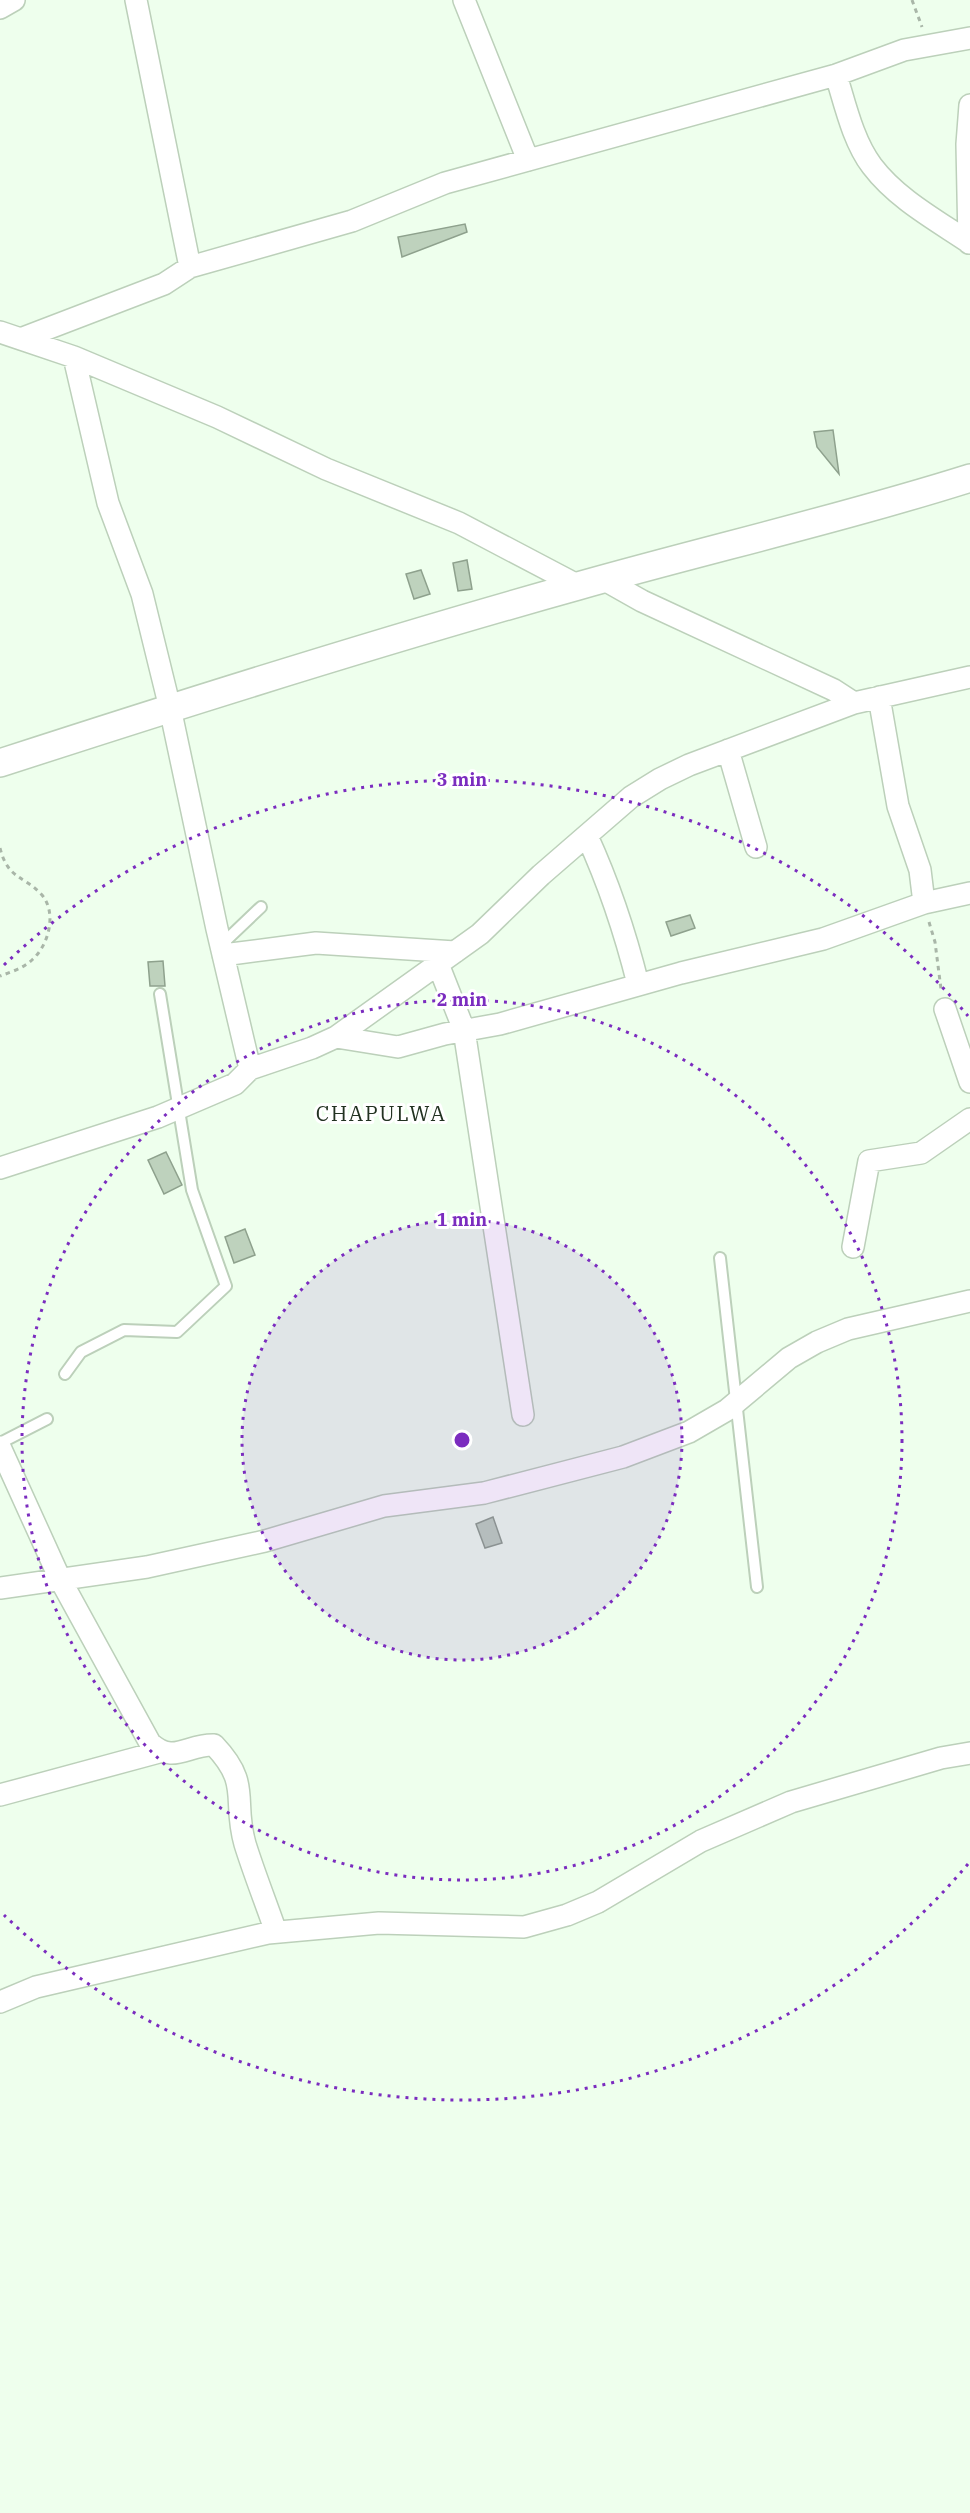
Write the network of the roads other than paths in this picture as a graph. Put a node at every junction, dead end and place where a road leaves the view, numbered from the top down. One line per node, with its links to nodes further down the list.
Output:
1 (14, 0): 4 (street)
2 (136, 0): 10 (street)
3 (464, 0): 8 (street)
4 (0, 8)
5 (970, 38): 6 (street)
6 (836, 75): 8 (street); 9 (street)
7 (970, 105): 9 (street)
8 (528, 160): 10 (street)
9 (970, 243)
10 (190, 267): 12 (street)
11 (0, 333): 12 (street)
12 (23, 338): 13 (street)
13 (74, 357): 15 (street); 19 (street)
14 (970, 478): 15 (street)
15 (591, 582): 18 (street); 19 (street)
16 (970, 677): 17 (street)
17 (879, 697): 18 (street); 25 (street)
18 (854, 703): 20 (street)
19 (170, 708): 21 (street); 27 (street)
20 (728, 750): 22 (street); 23 (street)
21 (0, 763)
22 (586, 836): 28 (street); 30 (street)
23 (756, 847)
24 (970, 893): 25 (street)
25 (924, 903): 30 (street)
26 (261, 907): 27 (lane)
27 (222, 950): 28 (street); 35 (street)
28 (455, 952): 29 (street)
29 (438, 964): 33 (street); 34 (street)
30 (638, 984): 33 (street)
31 (160, 994): 37 (lane)
32 (945, 1009): 36 (street)
33 (464, 1030): 34 (street); 45 (street)
34 (336, 1037): 35 (street)
35 (250, 1070): 37 (street)
36 (970, 1082)
37 (180, 1108): 39 (street); 43 (lane)
38 (968, 1126): 40 (street)
39 (0, 1168)
40 (853, 1247)
41 (720, 1258): 44 (lane)
42 (970, 1300): 44 (street)
43 (65, 1374)
44 (737, 1402): 48 (street); 49 (lane)
45 (522, 1415)
46 (47, 1419): 47 (lane)
47 (0, 1445): 48 (street)
48 (60, 1579): 50 (street); 51 (street)
49 (757, 1587)
50 (0, 1588)
51 (159, 1752): 53 (street); 54 (street)
52 (970, 1753): 54 (street)
53 (0, 1795)
54 (276, 1932): 55 (street)
55 (0, 2002)

